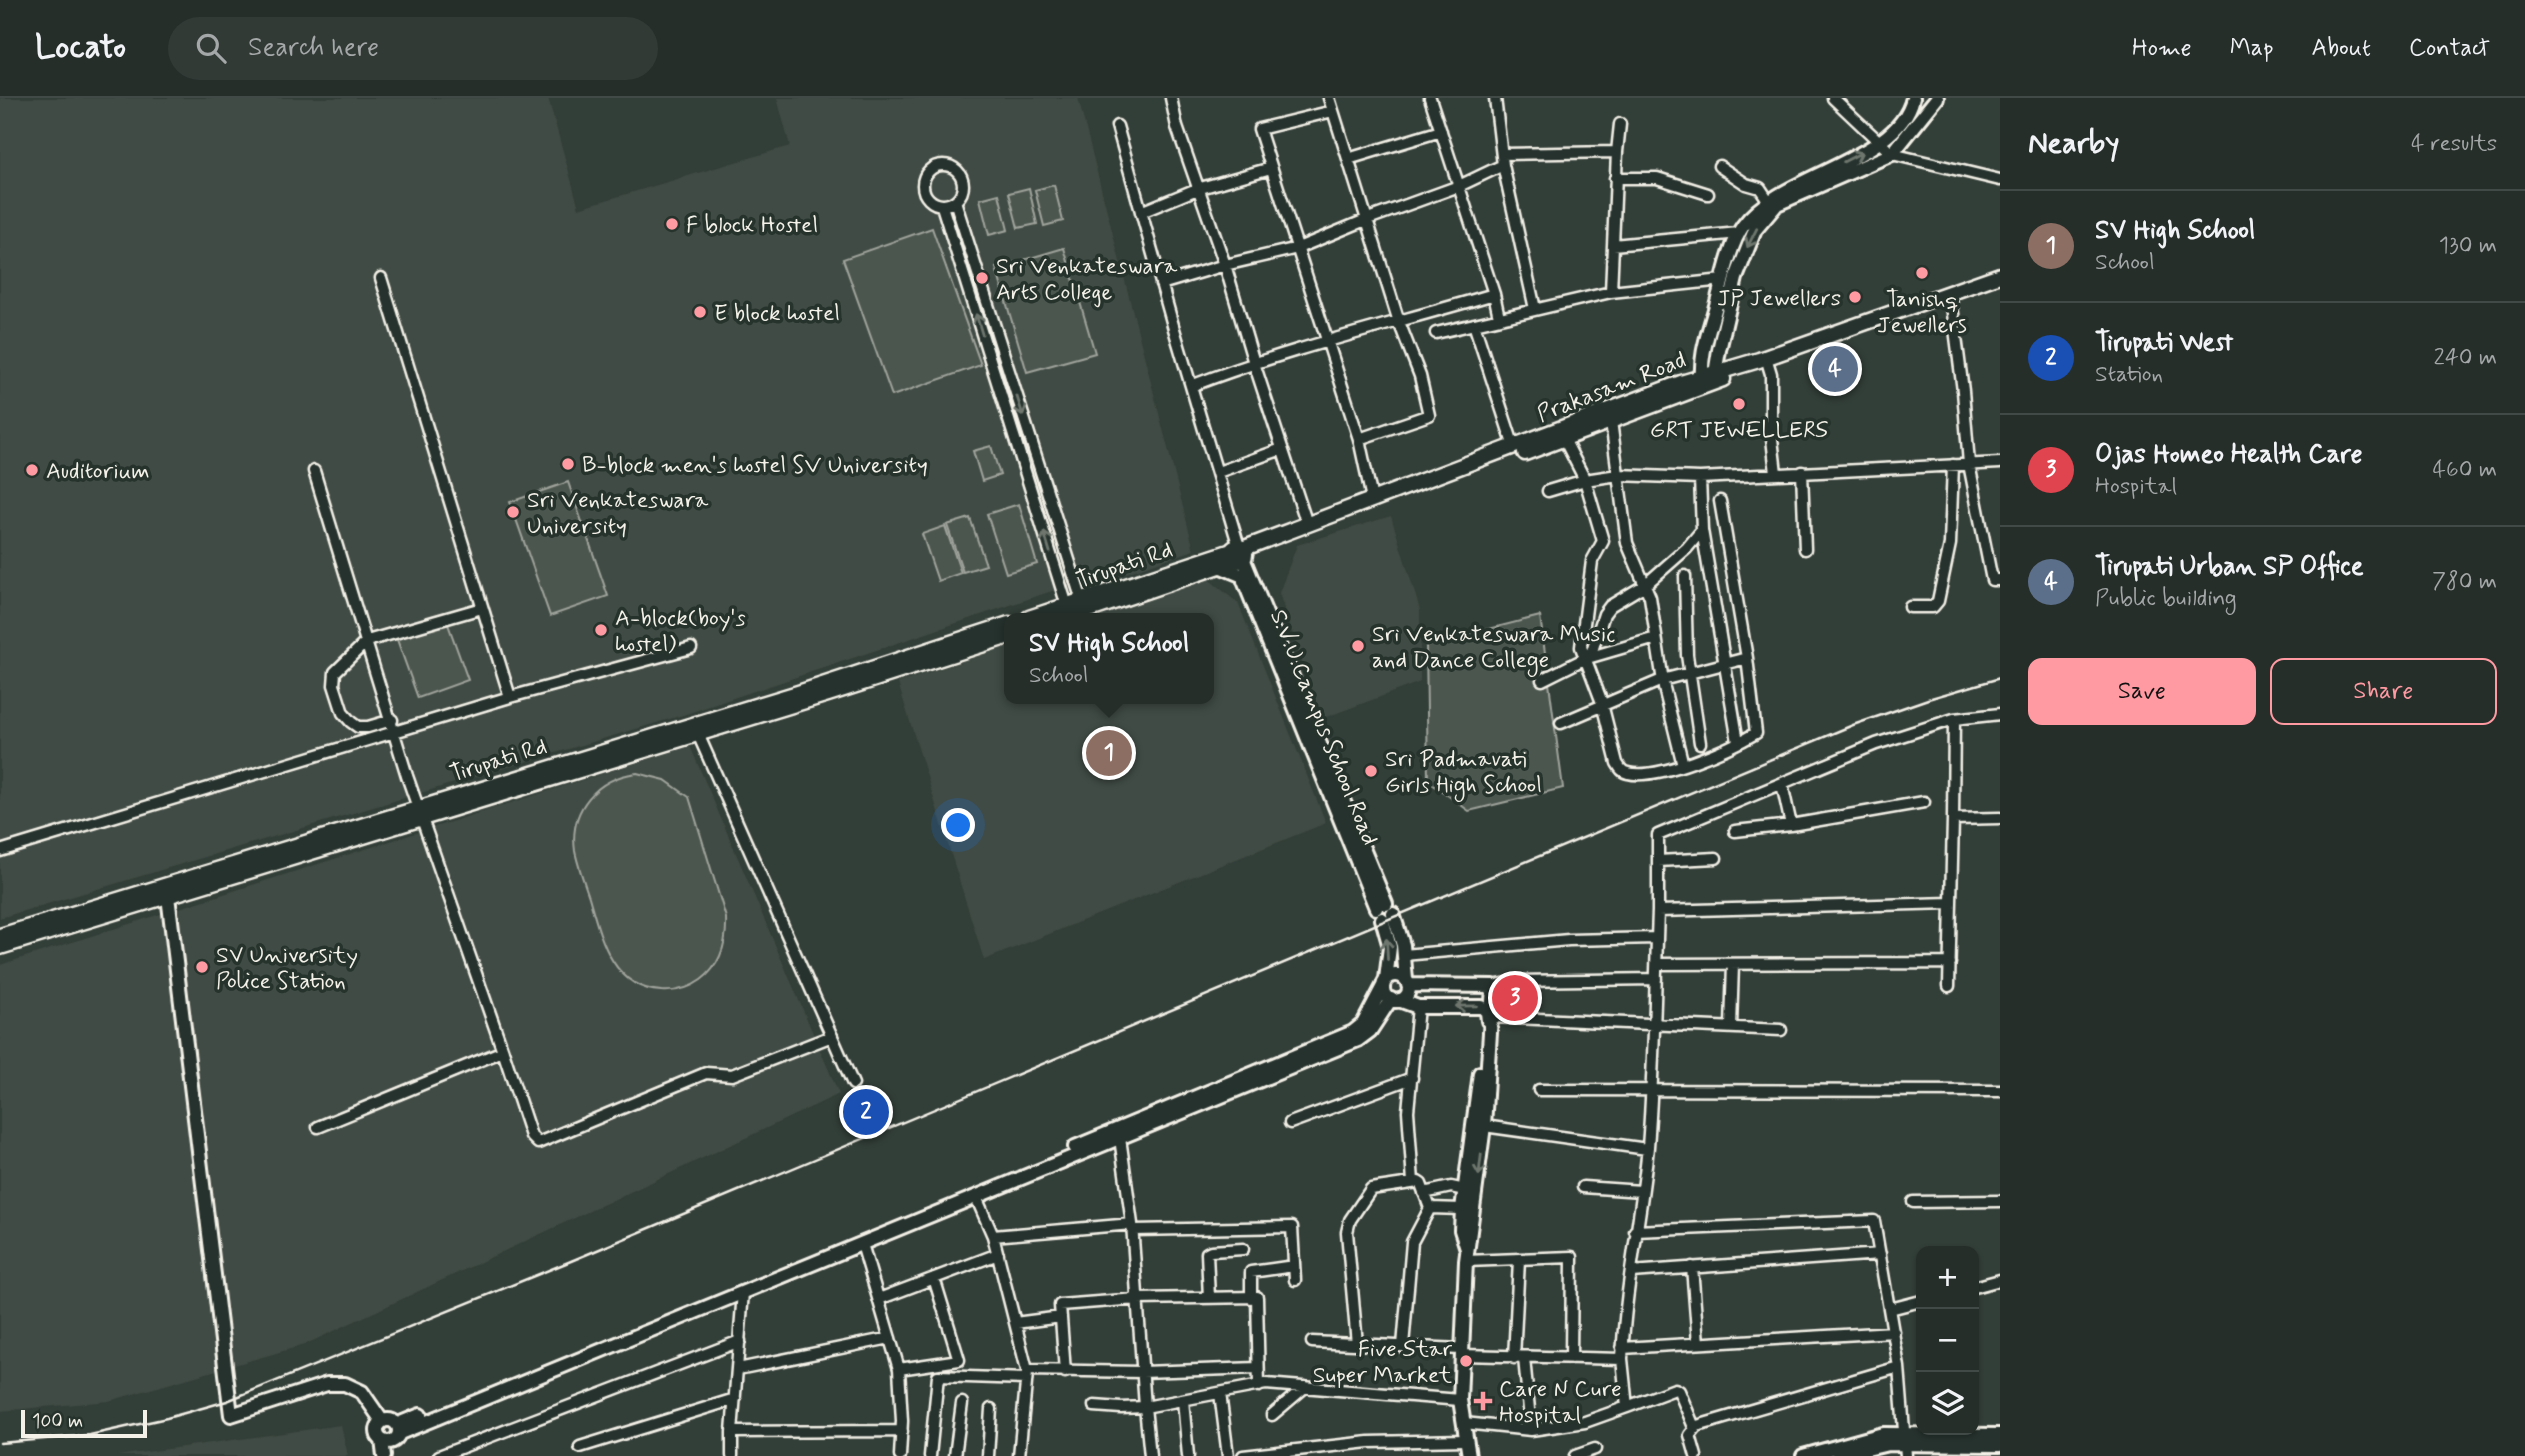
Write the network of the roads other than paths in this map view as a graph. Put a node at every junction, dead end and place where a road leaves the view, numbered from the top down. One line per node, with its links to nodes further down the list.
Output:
1 (1171, 98): 22 (street)
2 (1329, 98): 8 (street)
3 (1430, 98): 11 (street)
4 (1495, 98): 16 (street)
5 (1833, 98): 12 (street)
6 (1913, 98): 12 (street)
7 (1937, 98): 14 (street)
8 (1333, 111): 15 (street); 18 (street)
9 (1620, 124): 13 (street)
10 (1117, 126): 27 (street)
11 (1441, 131): 15 (street); 21 (street)
12 (1881, 142): 14 (street); 24 (street, one-way to 12)
13 (1617, 152): 16 (street); 19 (street)
14 (1892, 153): 20 (street); 49 (street, one-way to 49)
15 (1348, 159): 28 (street)
16 (1502, 160): 21 (street); 41 (street)
17 (1719, 166): 24 (street)
18 (1271, 168): 22 (street); 31 (street)
19 (1615, 178): 23 (street); 30 (street)
20 (2000, 180)
21 (1459, 186): 28 (street); 39 (street)
22 (1198, 189): 27 (street); 32 (street)
23 (1708, 194)
24 (1768, 200): 29 (street)
25 (955, 201): 26 (street); 26 (street); 80 (street, one-way to 80)
26 (942, 205): 80 (street, one-way to 26)
27 (1141, 212): 37 (street)
28 (1368, 219): 31 (street); 43 (street)
29 (1739, 233): 30 (street); 35 (street)
30 (1613, 245): 38 (street)
31 (1297, 248): 32 (street); 46 (street)
32 (1226, 265): 37 (street); 47 (street)
33 (2000, 275): 49 (main road, Prakasam Road)
34 (381, 278): 79 (street)
35 (1723, 280): 38 (street); 49 (street)
36 (2000, 281): 40 (main road, Prakasam Road)
37 (1161, 284): 50 (street)
38 (1611, 292): 41 (street)
39 (1494, 295): 42 (street); 43 (street)
40 (1951, 298): 48 (main road, Prakasam Road); 57 (street)
41 (1535, 309): 42 (street)
42 (1500, 317): 44 (street)
43 (1399, 322): 46 (street); 52 (street)
44 (1474, 324): 45 (street); 54 (street)
45 (1436, 333)
46 (1326, 340): 47 (street); 52 (street)
47 (1254, 363): 50 (street); 55 (street)
48 (1768, 364): 49 (main road, Prakasam Road); 62 (street)
49 (1710, 379): 51 (main road, Prakasam Road); 54 (main road, Prakasam Road)
50 (1191, 386): 60 (street)
51 (1611, 421): 53 (main road, Prakasam Road); 63 (street)
52 (1359, 439): 67 (street)
53 (1564, 439): 65 (street); 72 (main road, Prakasam Road)
54 (1514, 447): 67 (main road, Prakasam Road)
55 (1282, 449): 60 (street); 69 (street)
56 (2000, 463): 57 (street)
57 (1969, 464): 58 (street); 76 (street)
58 (1953, 465): 61 (street); 78 (street)
59 (314, 471): 84 (street)
60 (1218, 472): 72 (street)
61 (1802, 472): 62 (street); 71 (street)
62 (1776, 473): 64 (street)
63 (1618, 475): 64 (street); 65 (street); 77 (street)
64 (1700, 478): 70 (street)
65 (1585, 480): 66 (street); 86 (street)
66 (1548, 491)
67 (1372, 499): 69 (main road, Prakasam Road)
68 (1720, 501): 87 (street)
69 (1307, 524): 72 (main road, Prakasam Road)
70 (1702, 530): 77 (street); 88 (street)
71 (1805, 549)
72 (1239, 554): 73 (main road, Tirupati Rd); 74 (street, S.V.U.Campus School Road); 80 (main road, Tirupati Rd); 116 (street, S.V.U.Campus School Road)
73 (1219, 566): 74 (street); 80 (main road, Tirupati Rd)
74 (1243, 576): 116 (street, S.V.U.Campus School Road)
75 (1685, 576): 89 (street)
76 (2000, 580)
77 (1645, 585): 83 (street); 86 (street)
78 (1910, 607)
79 (482, 608): 84 (street); 93 (street)
80 (1074, 611)
81 (1004, 626): 92 (main road, Tirupati Rd)
82 (1004, 637): 92 (main road, Tirupati Rd)
83 (1656, 638): 86 (street); 91 (street)
84 (367, 641): 97 (street); 97 (street)
85 (691, 648): 93 (street)
86 (1587, 658): 90 (street); 94 (street)
87 (1747, 658): 88 (street); 101 (street)
88 (1723, 663): 89 (street); 101 (street)
89 (1690, 673): 91 (street); 102 (street)
90 (1542, 680)
91 (1662, 680): 94 (street); 103 (street)
92 (804, 696): 100 (main road, Tirupati Rd); 106 (main road, Tirupati Rd)
93 (510, 697): 99 (street)
94 (1602, 706): 98 (street); 103 (street)
95 (2000, 714): 96 (street)
96 (1954, 719): 104 (street); 108 (street)
97 (391, 720): 99 (street)
98 (1561, 723)
99 (395, 732): 106 (street); 111 (street)
100 (698, 734): 106 (main road, Tirupati Rd); 136 (street)
101 (1738, 742): 103 (street)
102 (1700, 743)
103 (1683, 765)
104 (1782, 784): 109 (street); 113 (street)
105 (1924, 802): 109 (street)
106 (420, 812): 114 (main road, Tirupati Rd); 137 (street)
107 (2000, 818): 108 (street)
108 (1953, 819): 115 (street)
109 (1791, 825): 110 (street)
110 (1735, 831)
111 (0, 851)
112 (1716, 858): 113 (street)
113 (1658, 861): 117 (street)
114 (166, 890): 118 (main road, Tirupati Rd); 120 (main road, Tirupati Rd); 213 (street)
115 (1951, 902): 117 (street); 122 (street)
116 (1384, 911): 121 (street, S.V.U.Campus School Road); 126 (street, S.V.U.Campus School Road, one-way to 116)
117 (1658, 912): 119 (street)
118 (0, 936)
119 (1657, 938): 121 (street); 123 (street)
120 (0, 947)
121 (1404, 955): 127 (street, S.V.U.Campus School Road)
122 (1950, 963): 124 (street); 129 (street)
123 (1657, 964): 124 (street); 125 (street)
124 (1733, 964): 134 (street)
125 (1656, 979): 128 (street); 133 (street)
126 (1384, 983): 127 (street); 130 (street); 216 (street)
127 (1407, 983): 128 (street); 130 (street)
128 (1493, 986): 132 (street)
129 (1949, 986)
130 (1395, 1000): 131 (street); 146 (street)
131 (1418, 1007): 138 (street); 150 (street, one-way to 131)
132 (1492, 1017): 133 (street); 144 (street)
133 (1655, 1023): 134 (street); 141 (street)
134 (1731, 1027): 135 (street)
135 (1781, 1030)
136 (832, 1036): 137 (street); 139 (street)
137 (503, 1051): 145 (street)
138 (1412, 1078): 143 (street); 148 (street)
139 (853, 1084)
140 (1539, 1090): 141 (street)
141 (1651, 1090): 142 (street); 147 (street)
142 (2000, 1091)
143 (1290, 1123)
144 (1484, 1126): 147 (street); 165 (street, one-way to 165)
145 (318, 1127)
146 (1120, 1138): 153 (street); 158 (street)
147 (1647, 1149): 151 (street)
148 (1413, 1182): 152 (street); 188 (street)
149 (1583, 1187): 151 (street)
150 (1465, 1190): 152 (street); 157 (street)
151 (1641, 1191): 159 (street)
152 (1424, 1192): 156 (street)
153 (976, 1197): 160 (street); 161 (street)
154 (2000, 1200): 155 (street)
155 (1913, 1202)
156 (1430, 1208): 157 (street); 189 (street)
157 (1462, 1209): 165 (street)
158 (1133, 1227): 160 (street); 167 (street); 178 (street)
159 (1635, 1231): 164 (street); 169 (street)
160 (993, 1236): 163 (street)
161 (862, 1244): 174 (street); 177 (street)
162 (1242, 1249): 175 (street)
163 (998, 1254): 170 (street); 182 (street)
164 (1880, 1254): 168 (street); 180 (street)
165 (1466, 1255): 166 (street); 190 (street)
166 (1519, 1260): 192 (street); 193 (street)
167 (1294, 1266): 171 (street); 176 (street)
168 (1692, 1267): 169 (street); 187 (street)
169 (1631, 1272): 191 (street)
170 (934, 1278): 177 (street); 197 (street)
171 (1295, 1280)
172 (2000, 1280): 173 (street)
173 (1979, 1286)
174 (743, 1292): 185 (street); 216 (street)
175 (1209, 1298): 176 (street); 178 (street)
176 (1251, 1298): 196 (street)
177 (879, 1299): 184 (street)
178 (1137, 1299): 181 (street); 199 (street)
179 (1916, 1302): 180 (street)
180 (1890, 1309): 183 (street)
181 (1061, 1317): 182 (street); 198 (street)
182 (1015, 1323): 200 (street)
183 (1894, 1332): 187 (street); 194 (street)
184 (890, 1338): 195 (street); 197 (street)
185 (740, 1341): 195 (street); 229 (street)
186 (1312, 1342): 188 (street)
187 (1698, 1343): 191 (street)
188 (1357, 1344): 189 (street)
189 (1403, 1346): 190 (street)
190 (1461, 1352): 192 (street); 206 (street)
191 (1622, 1354): 193 (street); 209 (street)
192 (1519, 1358): 193 (street); 217 (street)
193 (1572, 1358)
194 (1899, 1367): 215 (street); 223 (street)
195 (738, 1368): 204 (street)
196 (1258, 1368): 199 (street); 201 (street)
197 (899, 1369): 218 (street)
198 (1065, 1372): 199 (street); 200 (street)
199 (1142, 1372): 210 (street)
200 (1027, 1375): 231 (street); 234 (street)
201 (1259, 1386): 202 (street); 203 (street)
202 (1304, 1387): 206 (street); 212 (street)
203 (1220, 1393): 205 (street); 237 (street)
204 (735, 1399): 219 (street); 225 (street)
205 (1183, 1400): 210 (street); 236 (street)
206 (1460, 1400): 214 (street)
207 (962, 1403): 232 (street)
208 (1094, 1406): 210 (street)
209 (1626, 1407): 215 (street); 217 (street)
210 (1145, 1408): 235 (street)
211 (991, 1409): 233 (street)
212 (1272, 1415)
213 (382, 1421): 216 (street); 221 (street)
214 (1464, 1423): 217 (street); 222 (street)
215 (1694, 1427): 241 (street)
216 (399, 1429): 221 (street)
217 (1531, 1430)
218 (902, 1431): 219 (street); 230 (street)
219 (732, 1432): 227 (street)
220 (2000, 1435): 223 (street)
221 (382, 1440): 228 (street)
222 (1466, 1440): 238 (street); 239 (street)
223 (1904, 1444): 224 (street); 242 (street); 243 (street)
224 (2000, 1445)
225 (579, 1447)
226 (1595, 1450): 240 (street)
227 (730, 1455)
228 (384, 1456)
229 (439, 1456)
230 (900, 1456)
231 (930, 1456)
232 (955, 1456)
233 (988, 1456)
234 (1019, 1456)
235 (1150, 1456)
236 (1188, 1456)
237 (1228, 1456)
238 (1243, 1456)
239 (1469, 1456)
240 (1575, 1456)
241 (1696, 1456)
242 (1803, 1456)
243 (1838, 1456)

